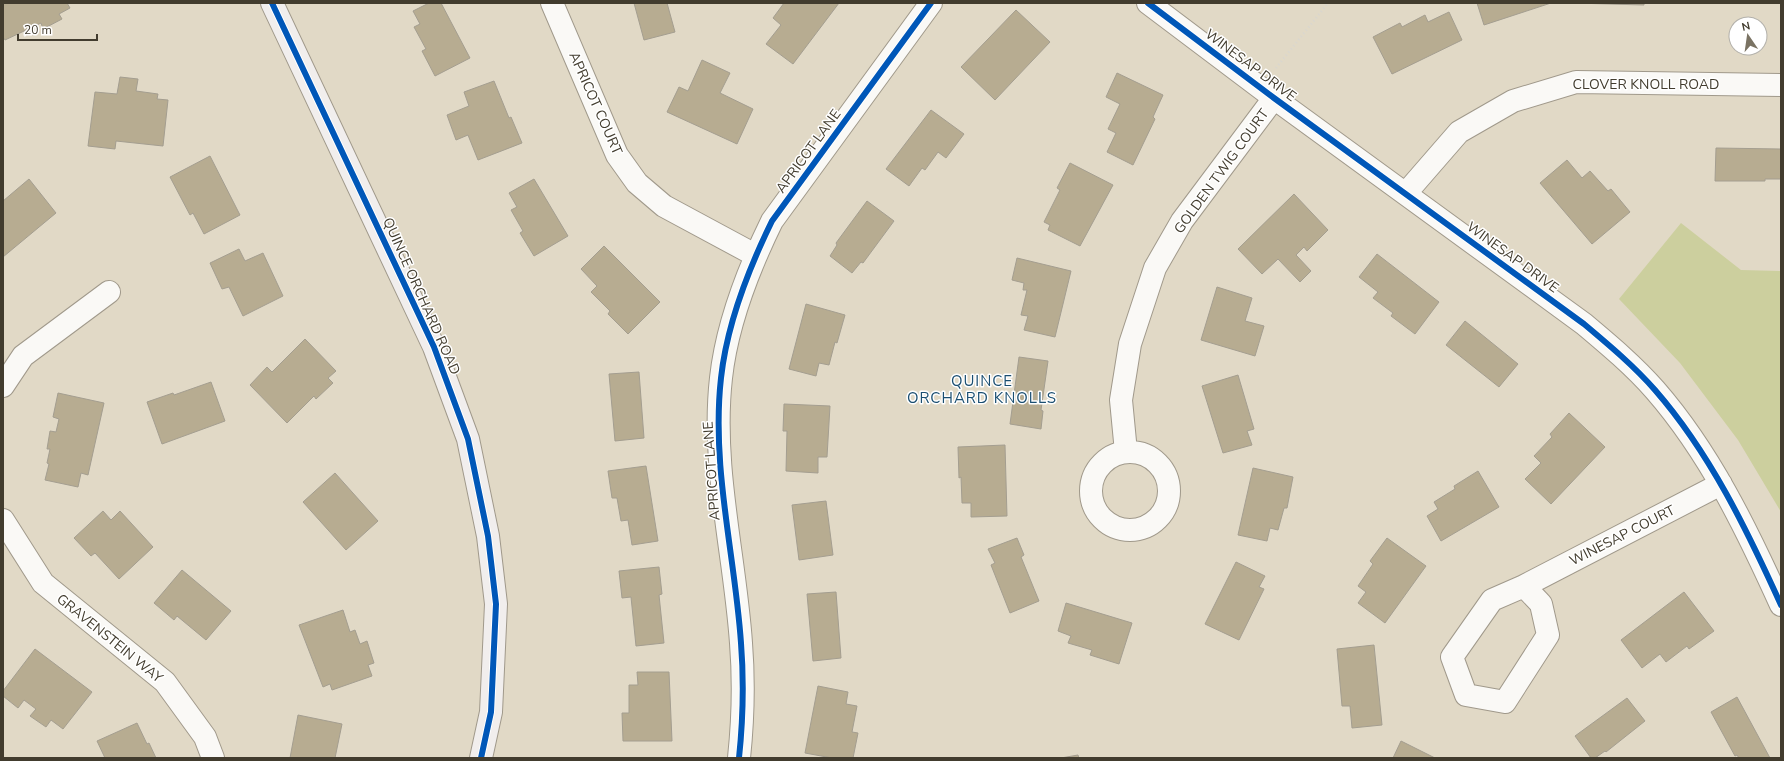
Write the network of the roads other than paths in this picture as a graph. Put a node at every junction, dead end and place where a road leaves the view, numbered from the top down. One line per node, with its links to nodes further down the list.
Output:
1 (272, 3): 17 (street, QUINCE ORCHARD ROAD)
2 (552, 3): 8 (street, APRICOT COURT)
3 (931, 3): 8 (street, APRICOT LANE)
4 (1148, 3): 6 (street, WINESAP DRIVE)
5 (1781, 85): 7 (street, CLOVER KNOLL ROAD)
6 (1266, 92): 7 (street, WINESAP DRIVE); 11 (street, GOLDEN TWIG COURT)
7 (1406, 193): 12 (street, WINESAP DRIVE)
8 (756, 255): 18 (street, APRICOT LANE)
9 (109, 292): 10 (street)
10 (3, 386)
11 (1126, 452)
12 (1721, 484): 14 (street, WINESAP COURT); 15 (street, WINESAP DRIVE)
13 (3, 520): 16 (street, GRAVENSTEIN WAY)
14 (1524, 586): 14 (street, WINESAP COURT)
15 (1781, 605)
16 (213, 758)
17 (481, 758)
18 (739, 758)

